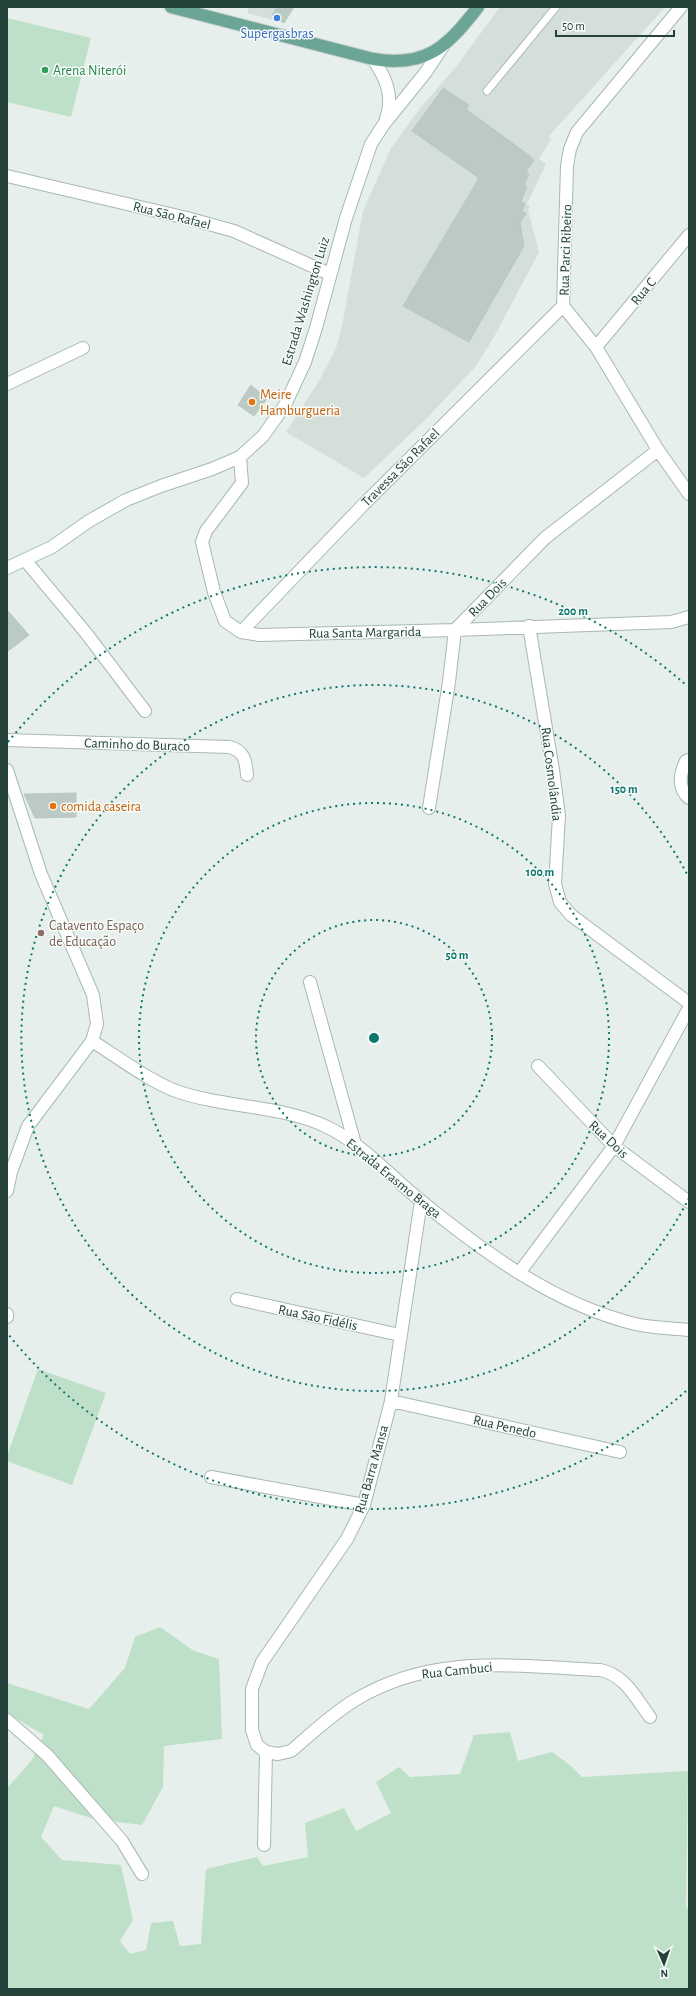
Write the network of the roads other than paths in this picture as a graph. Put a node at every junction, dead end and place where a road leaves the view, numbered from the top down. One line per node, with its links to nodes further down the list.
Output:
1 (171, 7): 6 (main road)
2 (478, 7): 5 (main road, Estrada Washington Luiz)
3 (556, 7): 7 (lane)
4 (681, 7): 12 (street, Rua Parci Ribeiro)
5 (443, 46): 6 (main road); 8 (street, Estrada Washington Luiz)
6 (373, 60): 8 (street, Estrada Washington Luiz)
7 (487, 91)
8 (384, 124): 11 (street, Estrada Washington Luiz)
9 (7, 176): 11 (street, Rua São Rafael)
10 (689, 235): 13 (street, Rua C)
11 (330, 274): 17 (street, Estrada Washington Luiz)
12 (563, 306): 13 (street, Rua Parci Ribeiro); 24 (street, Travessa São Rafael)
13 (596, 347): 16 (street, Rua Parci Ribeiro)
14 (83, 348): 15 (street)
15 (7, 384)
16 (658, 450): 18 (street, Rua Parci Ribeiro); 23 (street, Rua Dois)
17 (240, 456): 19 (street, Estrada Washington Luiz); 24 (street, Rua Santa Margarida)
18 (689, 494)
19 (25, 560): 20 (street, Estrada Washington Luiz); 25 (street)
20 (7, 568)
21 (689, 617): 22 (street, Rua Santa Margarida)
22 (529, 626): 23 (street, Rua Santa Margarida); 34 (street, Rua Cosmolândia)
23 (454, 630): 24 (street, Rua Santa Margarida); 32 (street)
24 (241, 632)
25 (145, 711)
26 (7, 740): 29 (street, Caminho do Buraco)
27 (689, 760): 31 (street)
28 (7, 770): 30 (street)
29 (247, 775)
30 (11, 792): 36 (street)
31 (689, 798)
32 (429, 808)
33 (310, 982): 38 (street)
34 (689, 1003)
35 (689, 1008): 39 (street)
36 (92, 1041): 38 (street, Estrada Erasmo Braga); 40 (street)
37 (538, 1066): 39 (street, Rua Dois)
38 (355, 1144): 41 (street, Estrada Erasmo Braga)
39 (614, 1146): 42 (street, Rua Dois); 43 (street)
40 (7, 1191)
41 (421, 1201): 43 (street, Estrada Erasmo Braga); 46 (street, Rua Barra Mansa)
42 (689, 1202)
43 (519, 1273): 45 (street, Estrada Erasmo Braga)
44 (237, 1299): 46 (street, Rua São Fidélis)
45 (689, 1330)
46 (400, 1335): 47 (street, Rua Barra Mansa)
47 (391, 1401): 48 (street, Rua Penedo); 50 (street, Rua Barra Mansa)
48 (620, 1452)
49 (211, 1477): 50 (street)
50 (364, 1505): 53 (street, Rua Barra Mansa)
51 (650, 1716): 53 (street, Rua Cambuci)
52 (7, 1720): 55 (street)
53 (266, 1752): 54 (street)
54 (264, 1845)
55 (142, 1874)

